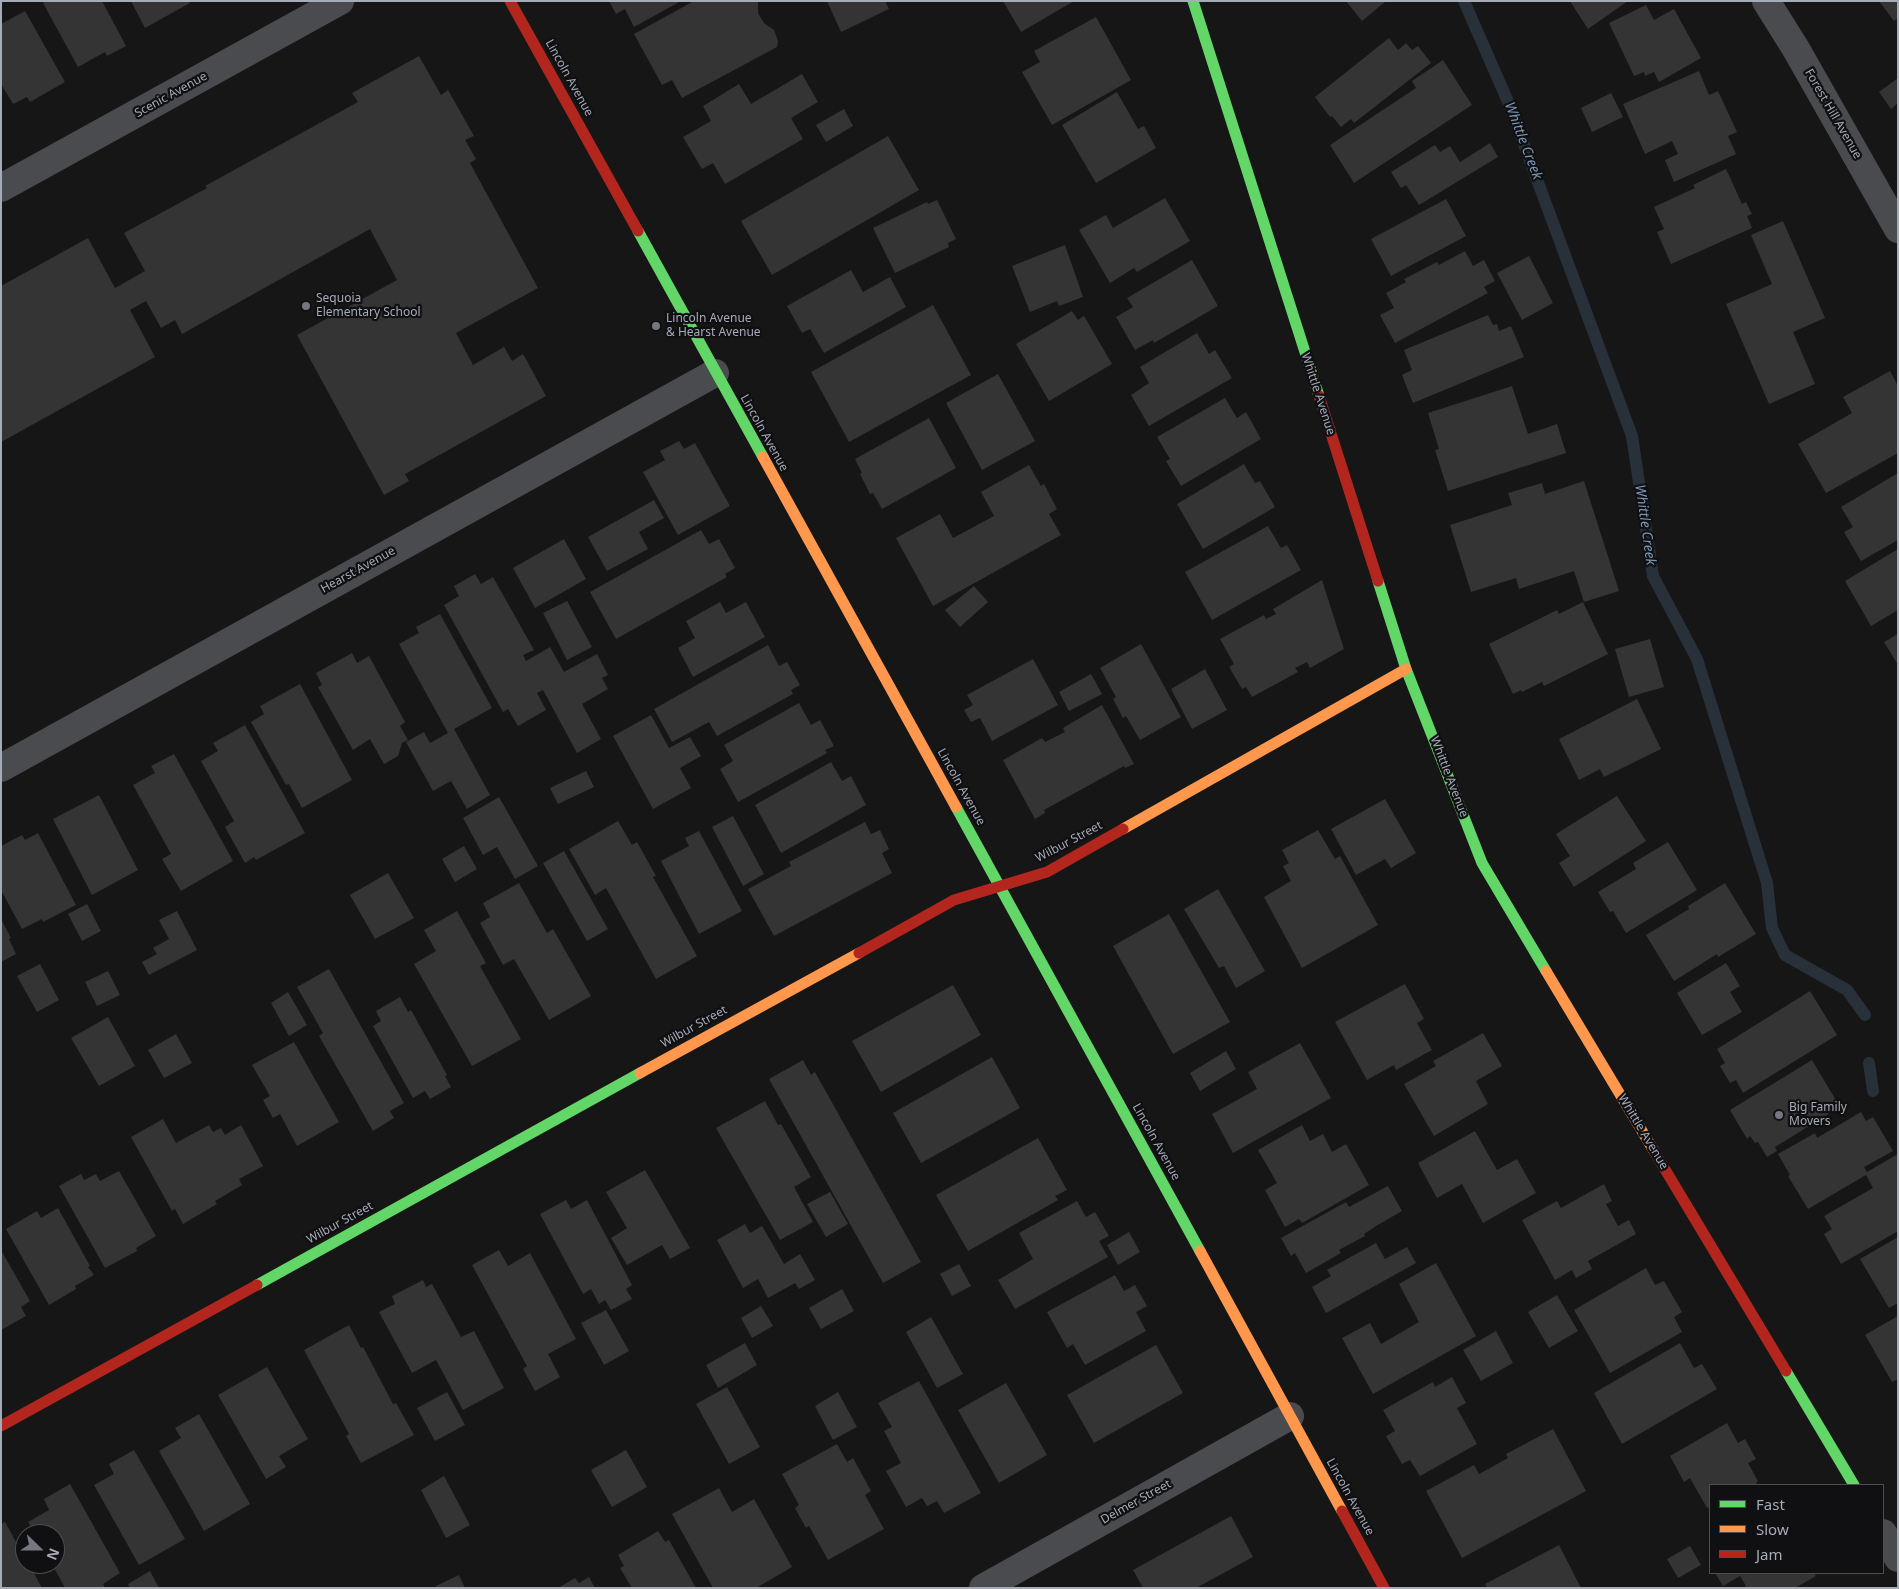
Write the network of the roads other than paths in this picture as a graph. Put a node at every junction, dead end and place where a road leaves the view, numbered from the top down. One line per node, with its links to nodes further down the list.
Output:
1 (340, 1): 5 (street, Scenic Avenue)
2 (510, 1): 7 (street, Lincoln Avenue)
3 (1193, 1): 8 (street, Whittle Avenue)
4 (1766, 1): 6 (street, Forest Hill Avenue)
5 (1, 188)
6 (1898, 228)
7 (715, 373): 9 (street, Hearst Avenue); 10 (street, Lincoln Avenue)
8 (1406, 669): 10 (street, Wilbur Street); 13 (street, Whittle Avenue)
9 (1, 768)
10 (1000, 886): 11 (street, Lincoln Avenue); 12 (street, Wilbur Street)
11 (1290, 1416): 16 (street, Delmer Street); 17 (street, Lincoln Avenue)
12 (1, 1426)
13 (1853, 1484)
14 (1884, 1535): 15 (street)
15 (1898, 1558)
16 (983, 1588)
17 (1384, 1588)

